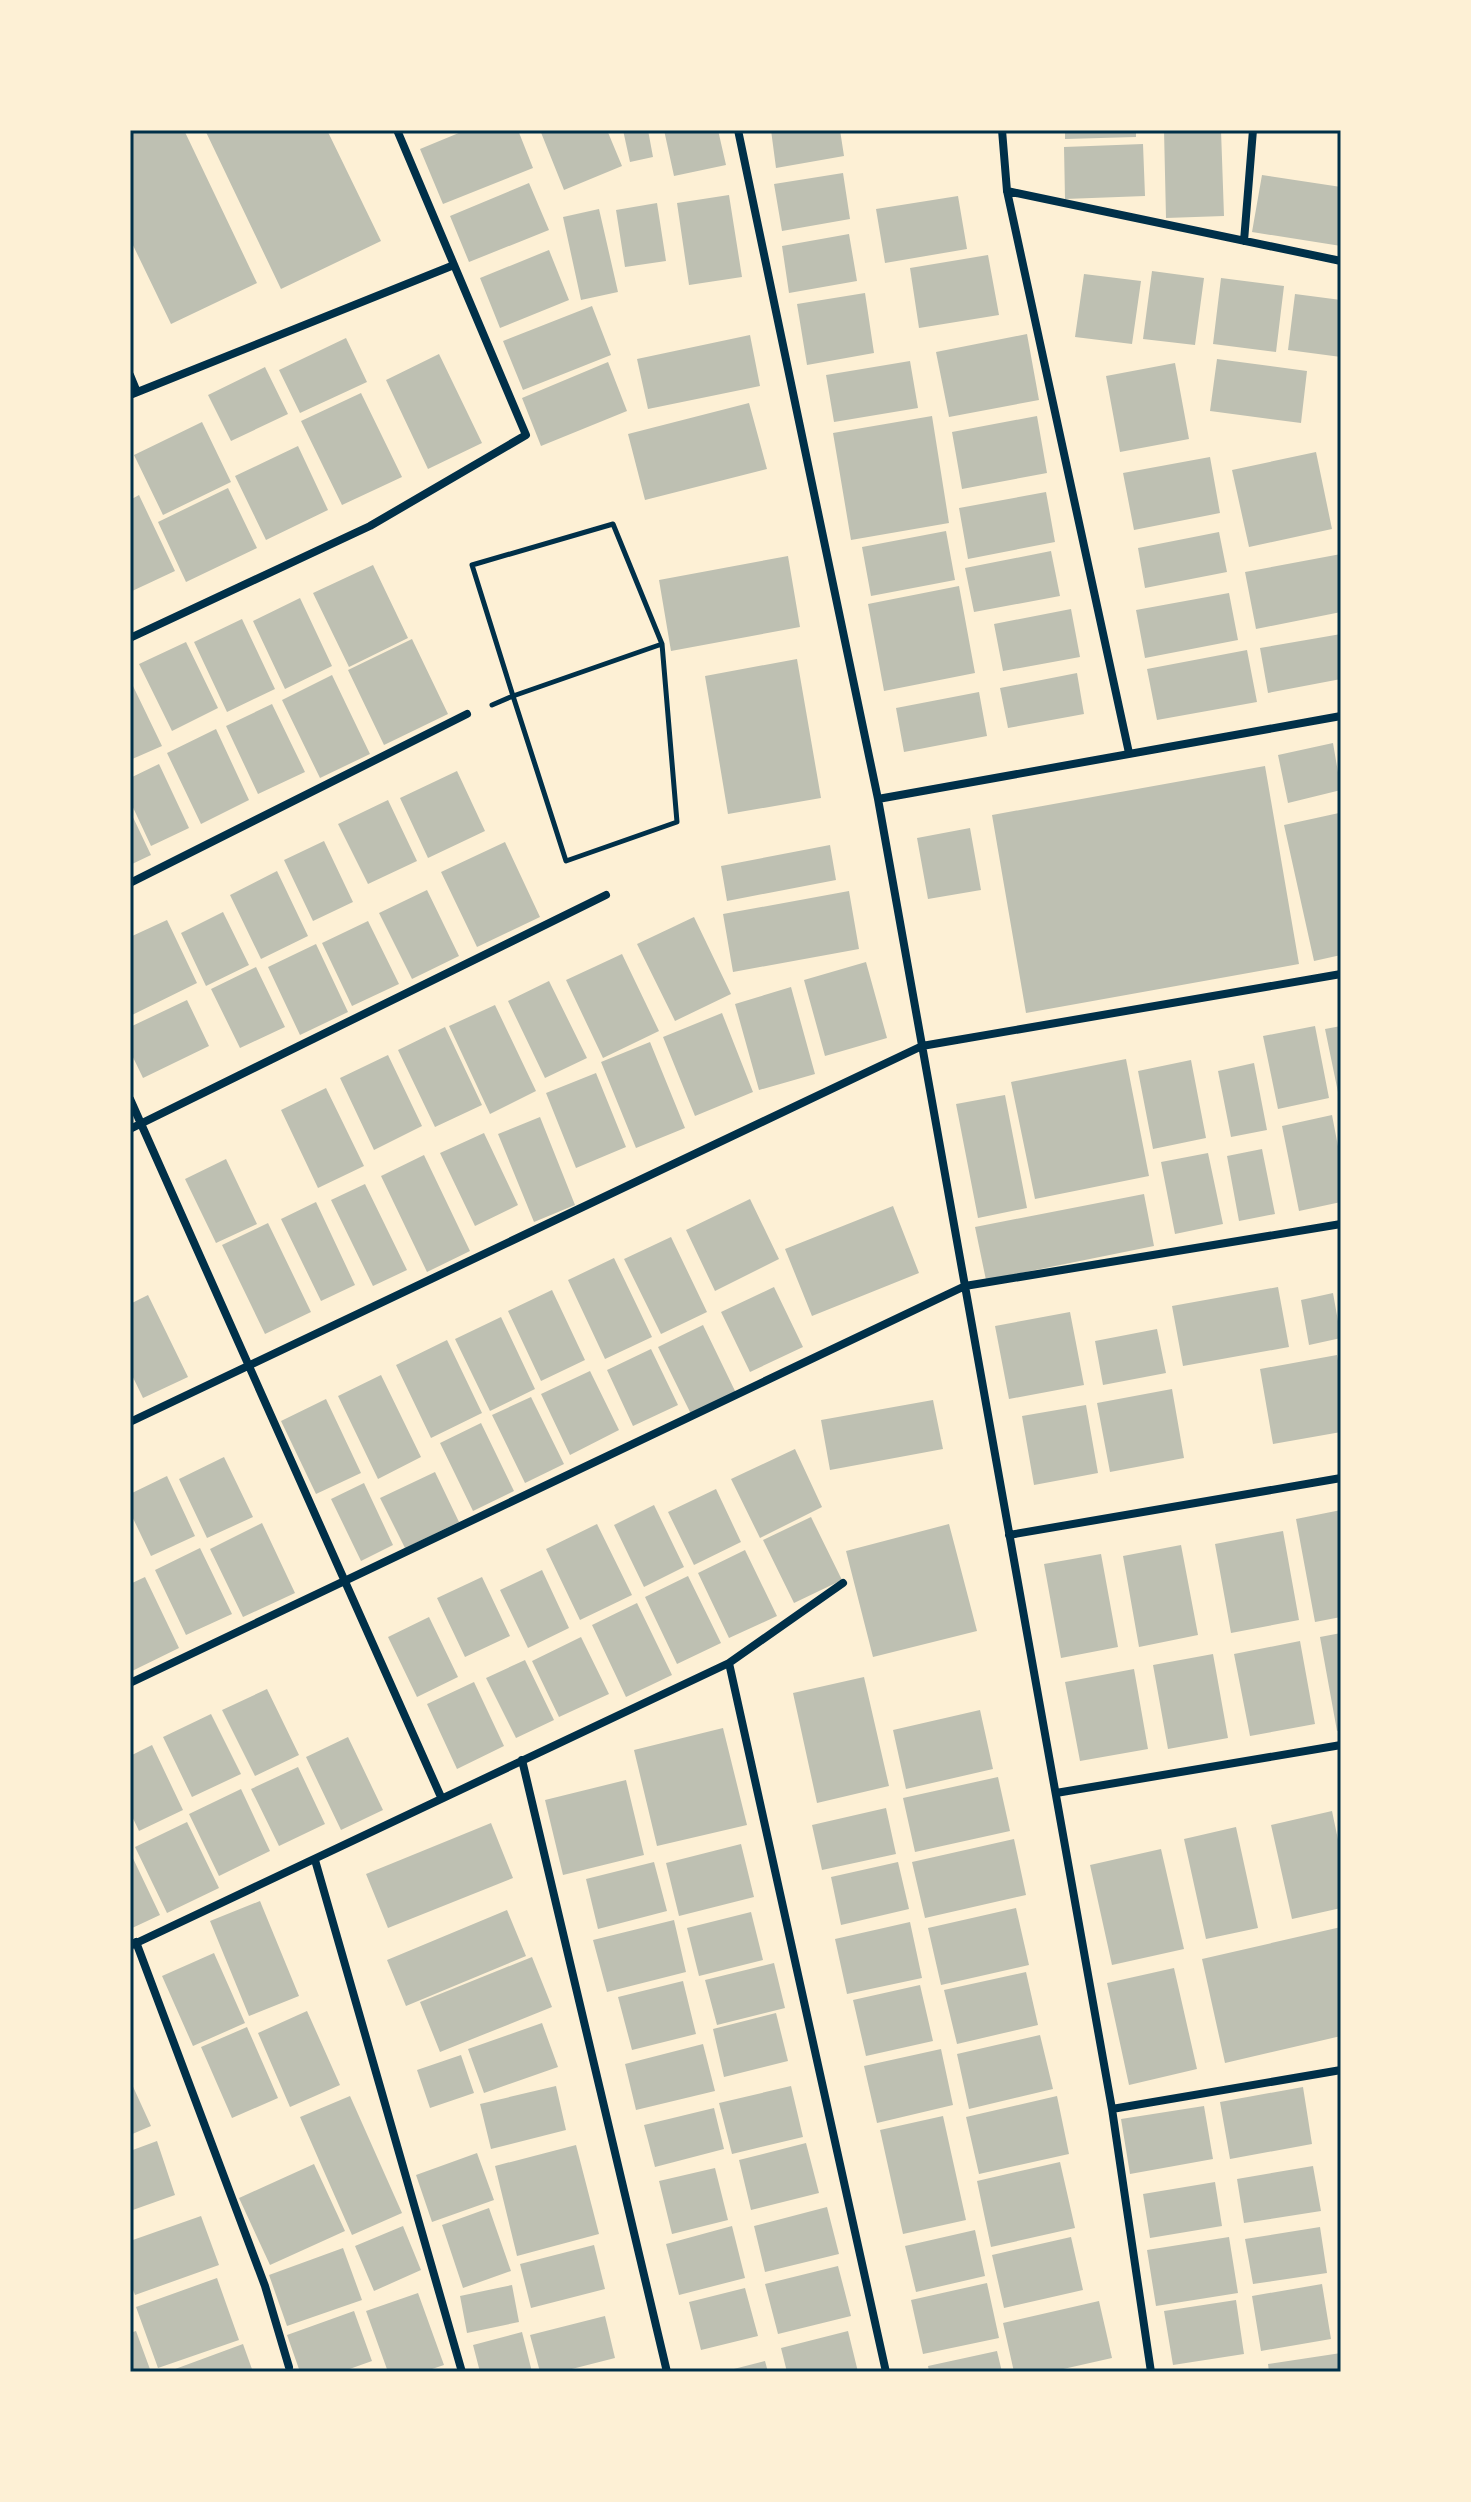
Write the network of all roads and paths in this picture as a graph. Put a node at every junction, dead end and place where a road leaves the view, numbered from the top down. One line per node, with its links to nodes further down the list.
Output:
1 (397, 130): 8 (street)
2 (738, 130): 17 (street)
3 (1002, 130): 5 (street)
4 (1253, 130): 6 (street)
5 (1007, 191): 6 (street); 16 (street)
6 (1244, 241): 7 (street)
7 (1341, 261)
8 (454, 265): 10 (street); 11 (street)
9 (130, 375): 10 (street)
10 (133, 393)
11 (130, 638)
12 (662, 644): 13 (path); 13 (path); 13 (path)
13 (513, 696)
14 (467, 714): 18 (street)
15 (1341, 716): 16 (street)
16 (1129, 753): 17 (street)
17 (878, 799): 21 (street)
18 (130, 883)
19 (606, 895): 23 (street)
20 (1341, 974): 21 (street)
21 (922, 1046): 26 (street); 27 (street)
22 (130, 1099): 23 (street)
23 (141, 1124): 24 (street); 27 (street)
24 (130, 1129)
25 (1341, 1224): 26 (street)
26 (965, 1286): 30 (street); 31 (street)
27 (249, 1366): 28 (street); 31 (street)
28 (130, 1422)
29 (1341, 1478): 30 (street)
30 (1009, 1535): 37 (street)
31 (345, 1582): 34 (street); 38 (street)
32 (843, 1583): 33 (street)
33 (729, 1663): 36 (street); 46 (street)
34 (130, 1683)
35 (1341, 1745): 37 (street)
36 (522, 1760): 38 (street); 45 (street)
37 (1056, 1793): 42 (street)
38 (441, 1797): 39 (street)
39 (315, 1860): 40 (street); 44 (street)
40 (133, 1944): 43 (street)
41 (1341, 2070): 42 (street)
42 (1112, 2109): 47 (street)
43 (289, 2367)
44 (462, 2372)
45 (667, 2372)
46 (886, 2372)
47 (1151, 2372)

